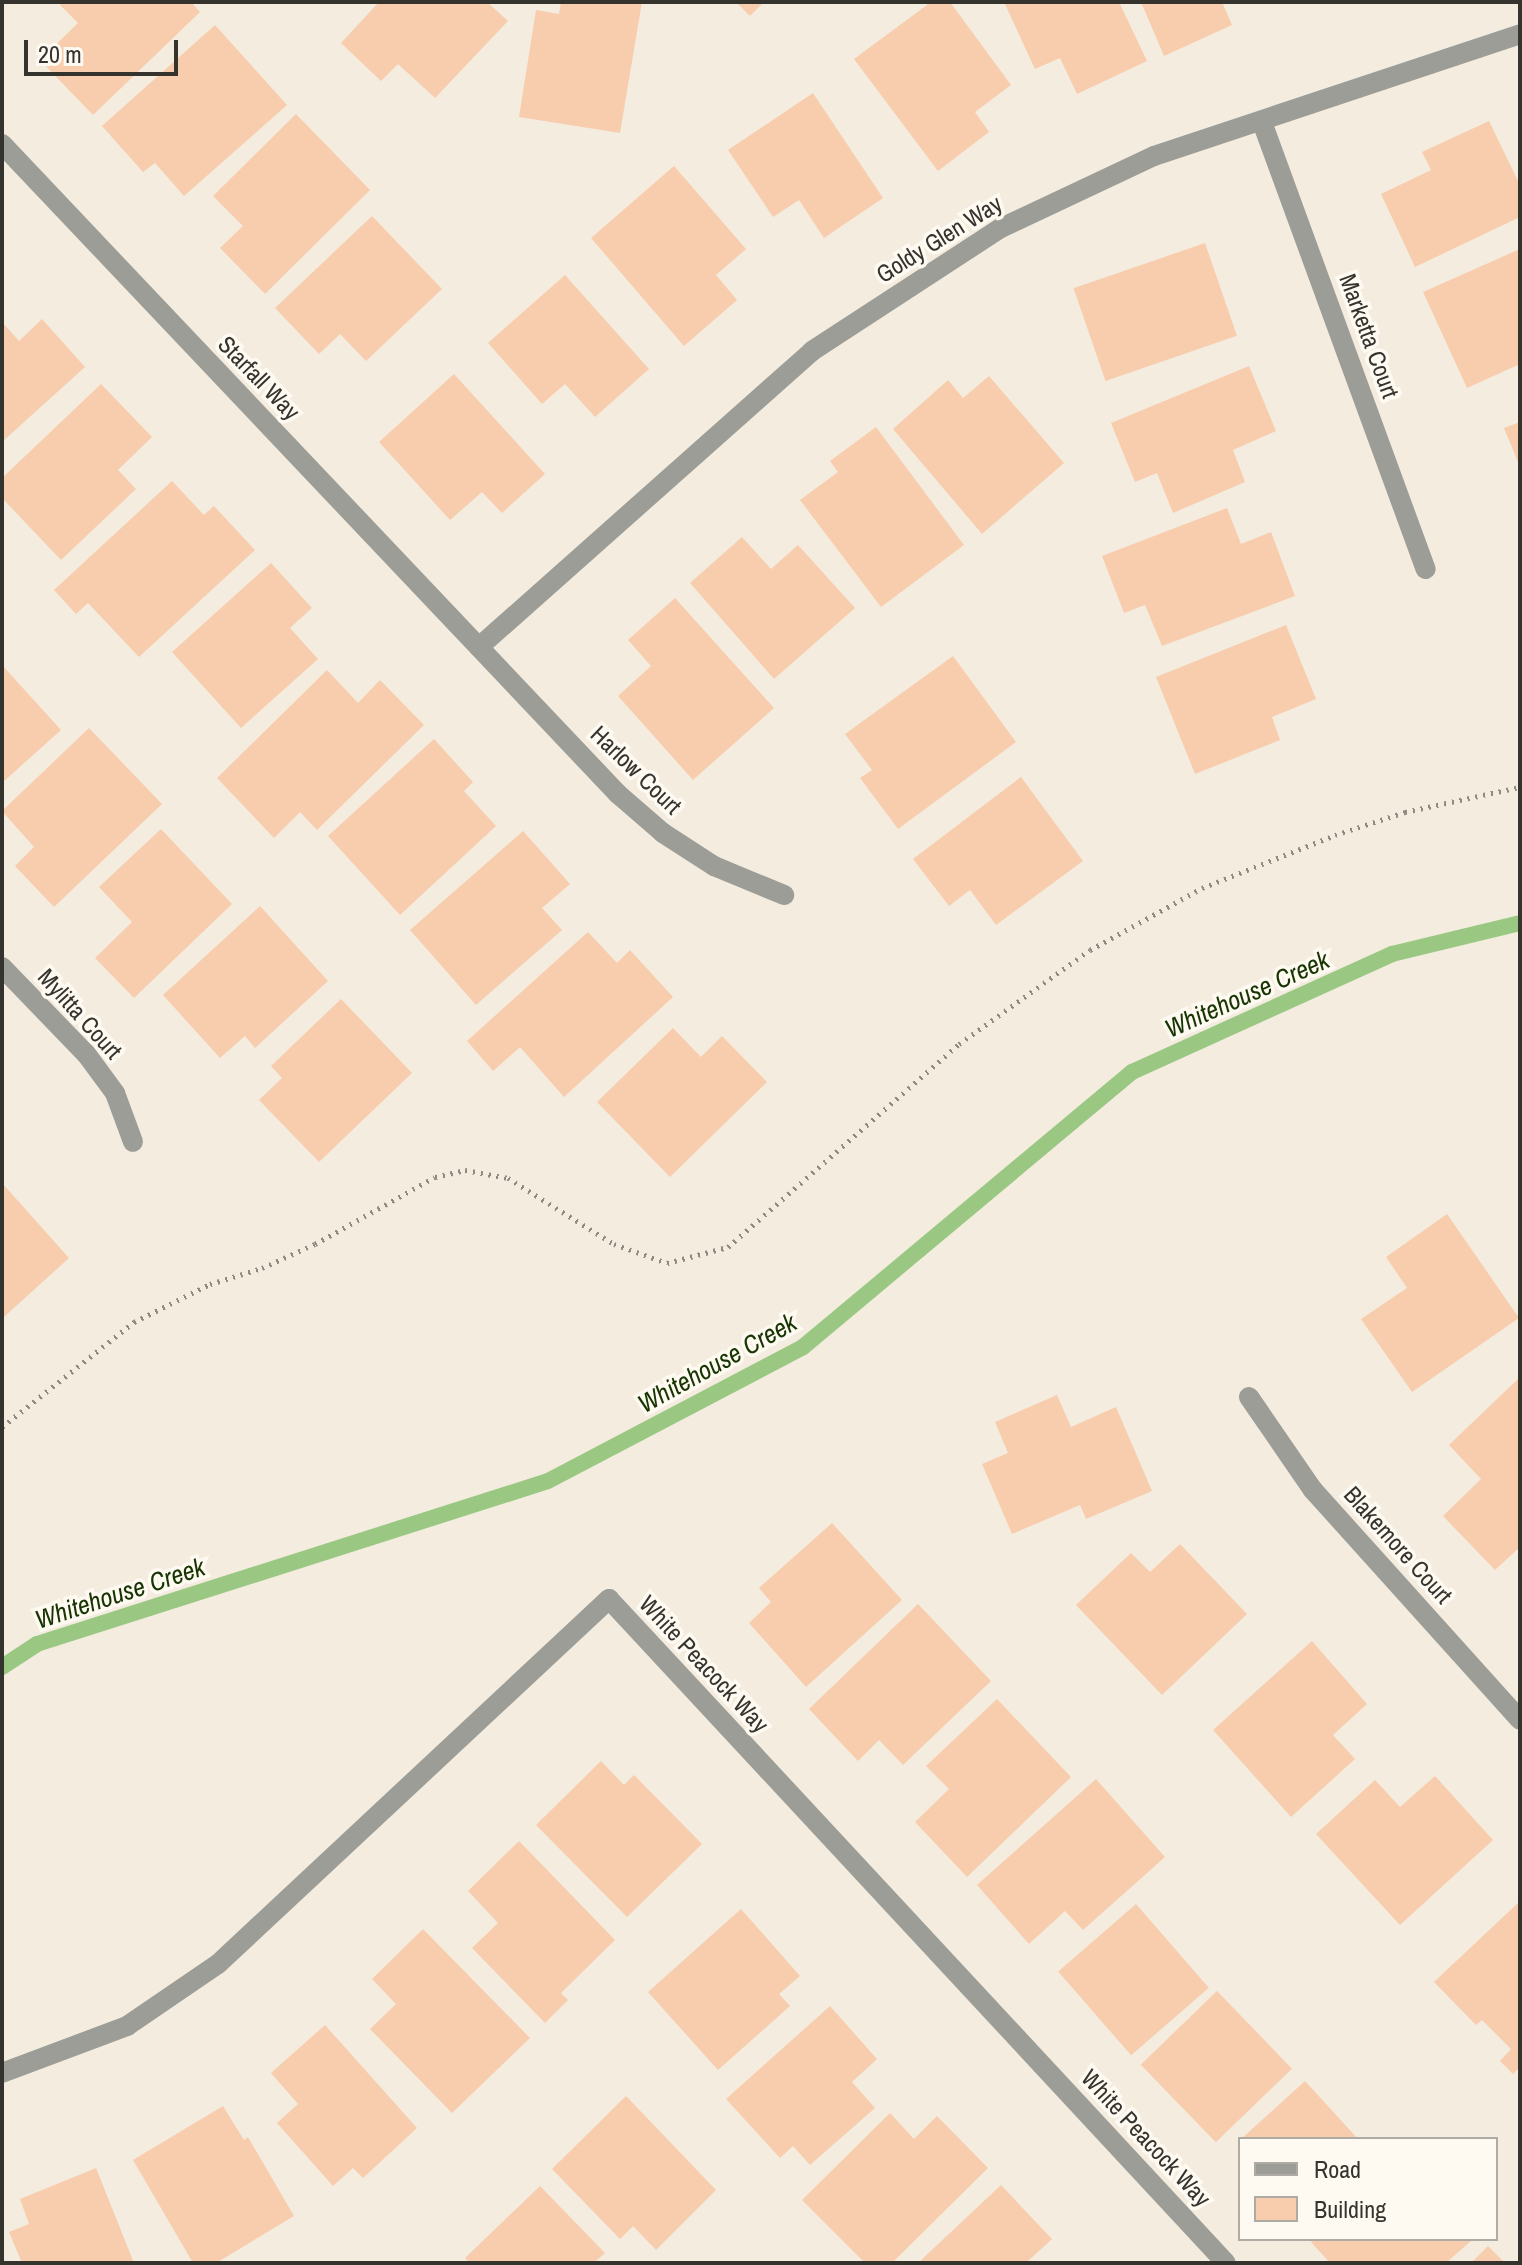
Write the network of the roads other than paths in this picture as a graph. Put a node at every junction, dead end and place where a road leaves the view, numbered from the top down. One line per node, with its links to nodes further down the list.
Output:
1 (1520, 34): 2 (street, Goldy Glen Way)
2 (1262, 122): 4 (street, Marketta Court); 5 (street, Goldy Glen Way)
3 (2, 144): 5 (street, Starfall Way)
4 (1426, 569)
5 (479, 647): 6 (street, Harlow Court)
6 (784, 895)
7 (2, 967): 8 (street, Mylitta Court)
8 (133, 1142)
9 (1249, 1397): 10 (street, Blakemore Court)
10 (1520, 1720)
11 (2, 2073): 12 (street, White Peacock Way)
12 (1226, 2263)

